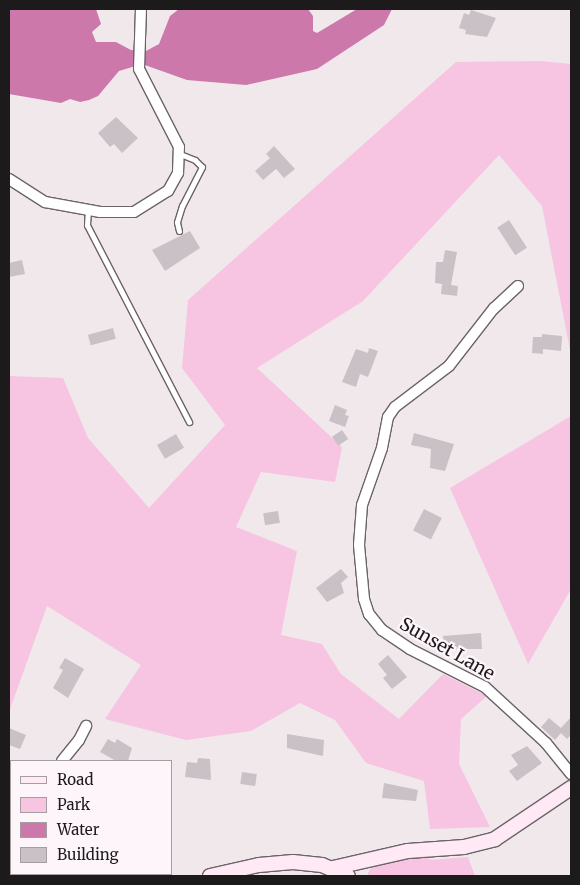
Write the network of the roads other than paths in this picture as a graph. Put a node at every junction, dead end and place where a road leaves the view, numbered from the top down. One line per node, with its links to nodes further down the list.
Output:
1 (141, 9): 2 (street)
2 (180, 154): 4 (street); 5 (lane)
3 (9, 179): 4 (street)
4 (88, 210): 7 (lane)
5 (179, 231)
6 (518, 286): 10 (street, Sunset Lane)
7 (189, 422)
8 (86, 726): 9 (street)
9 (63, 760)
10 (571, 774)
11 (571, 788): 12 (street)
12 (333, 868): 13 (street); 14 (street)
13 (210, 876)
14 (348, 876)

